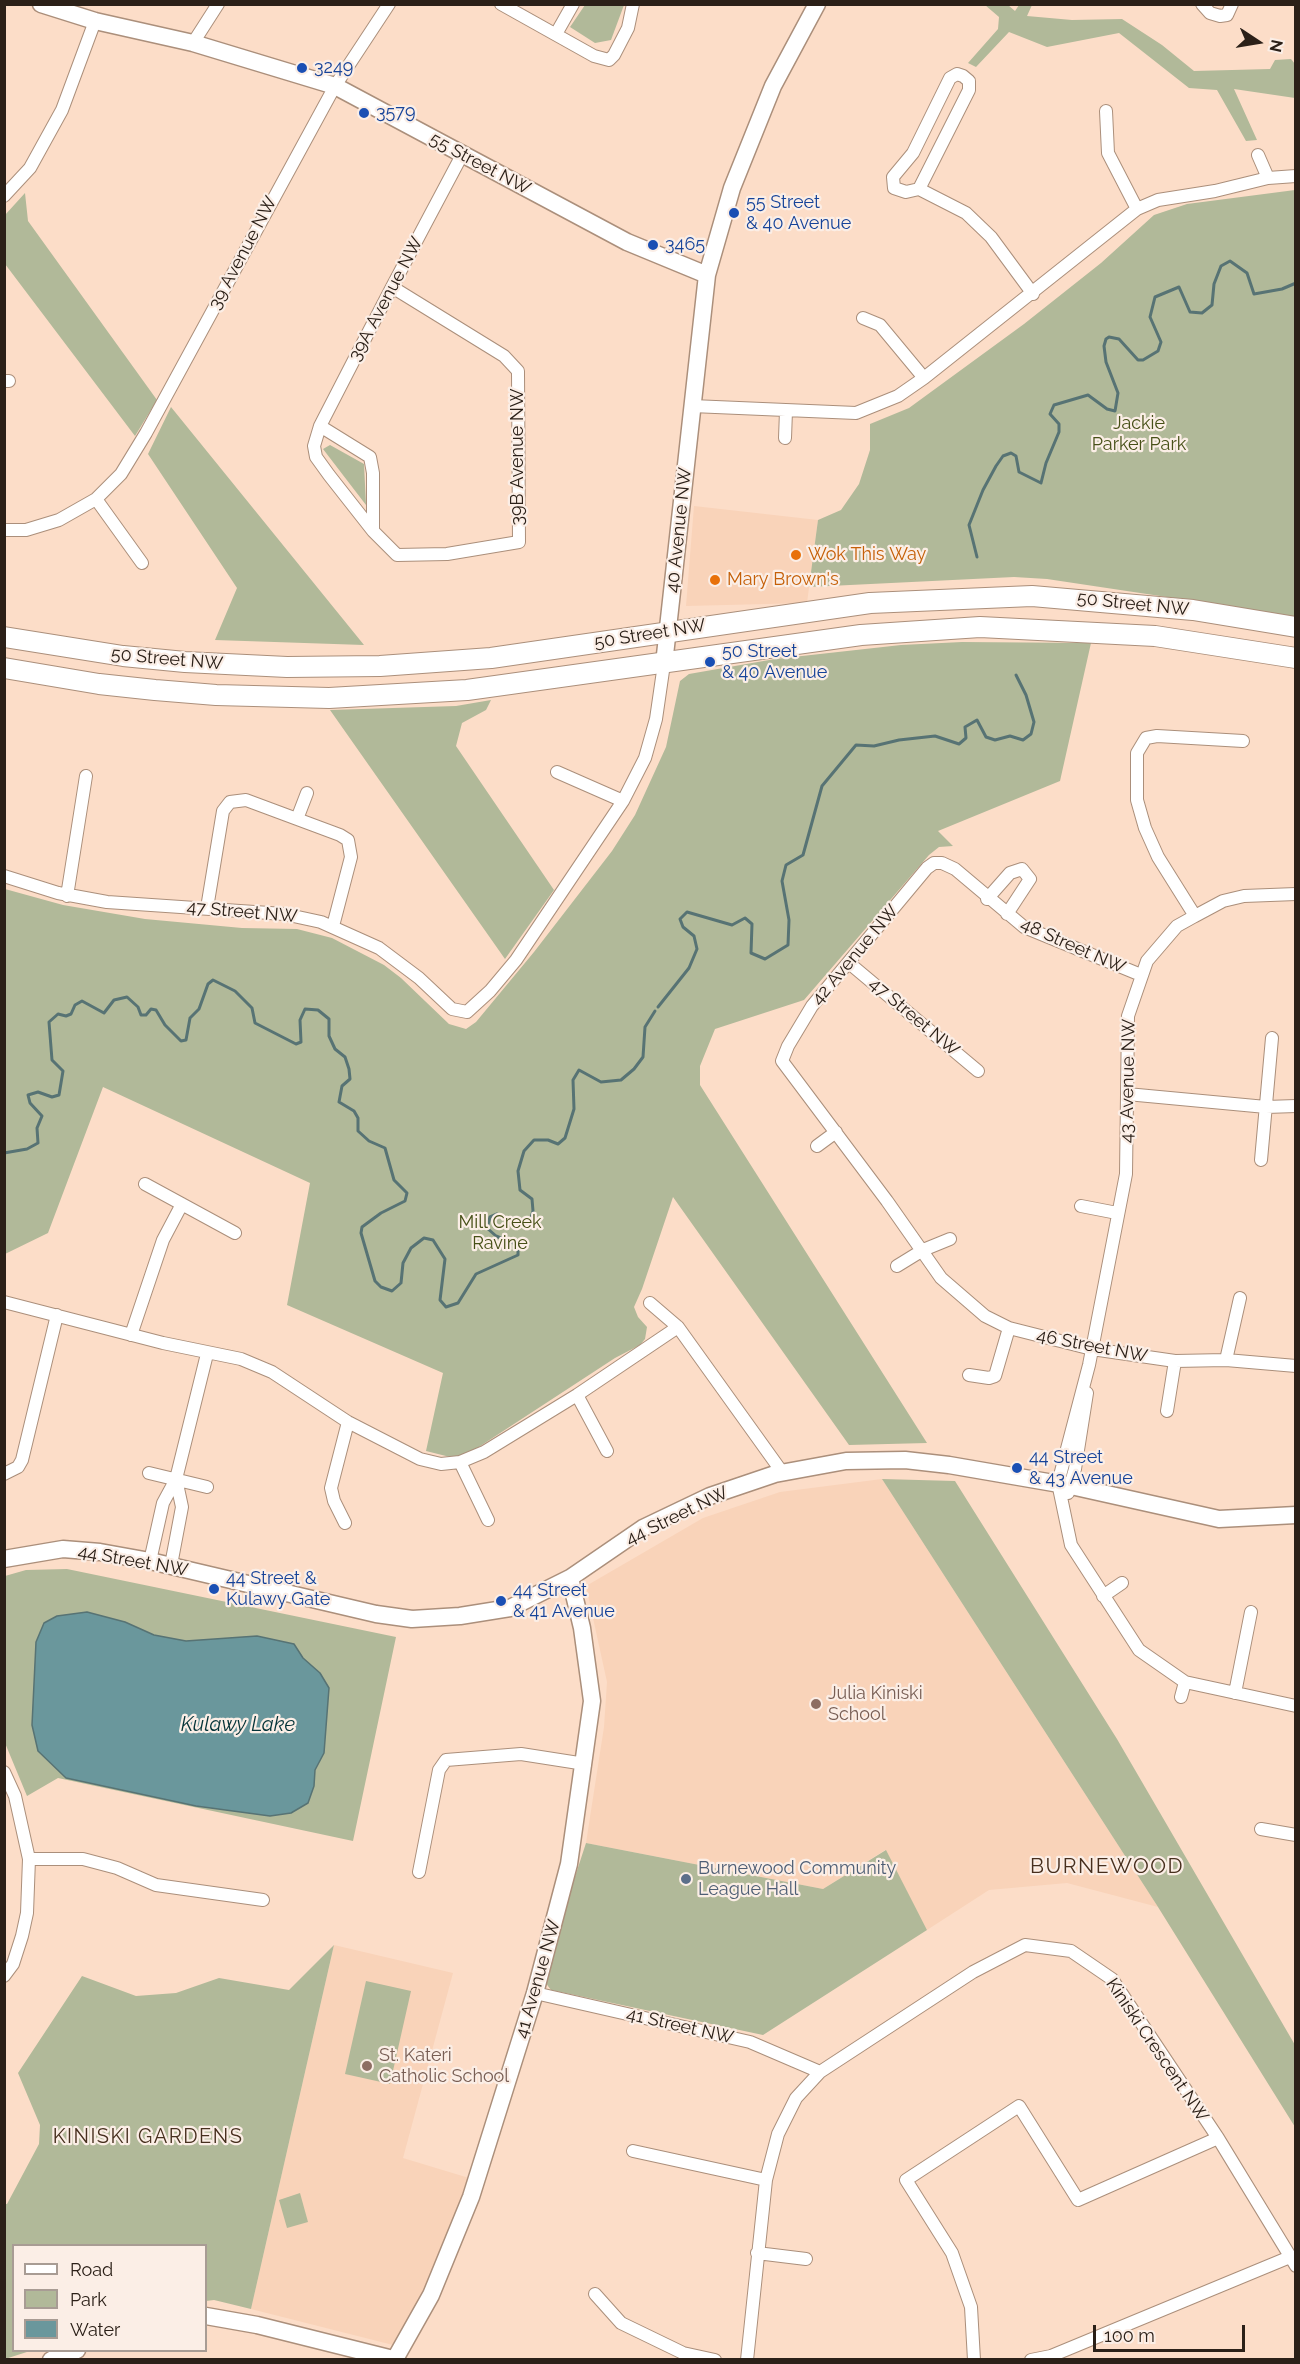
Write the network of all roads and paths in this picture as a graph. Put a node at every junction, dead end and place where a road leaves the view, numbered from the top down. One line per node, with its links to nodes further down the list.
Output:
1 (41, 4): 10 (street, 55 Street NW)
2 (218, 4): 12 (street)
3 (389, 4): 13 (street, 39 Avenue NW)
4 (501, 4): 11 (street)
5 (573, 4): 11 (street)
6 (633, 4): 11 (street)
7 (817, 4): 22 (street, 40 Avenue NW)
8 (1202, 4): 9 (street)
9 (1232, 4)
10 (94, 21): 12 (street, 55 Street NW); 20 (street)
11 (556, 34)
12 (194, 43): 13 (street, 55 Street NW)
13 (335, 86): 15 (street, 55 Street NW); 31 (street, 39 Avenue NW)
14 (1106, 111): 21 (street)
15 (462, 155): 22 (street, 55 Street NW); 23 (street, 39A Avenue NW)
16 (1258, 155): 18 (street)
17 (1296, 176): 18 (street)
18 (1268, 178): 21 (street)
19 (919, 189): 19 (street); 24 (street)
20 (4, 196)
21 (1137, 209): 24 (street)
22 (707, 275): 27 (street, 40 Avenue NW)
23 (392, 287): 29 (street, 39A Avenue NW); 33 (street, 39B Avenue NW)
24 (1033, 294): 26 (street)
25 (863, 318): 26 (street)
26 (924, 378): 28 (street)
27 (692, 406): 28 (street); 36 (street, 40 Avenue NW)
28 (786, 411): 30 (street)
29 (320, 426): 33 (street, 39A Avenue NW); 33 (street)
30 (785, 438)
31 (96, 499): 32 (street, 39 Avenue NW); 34 (street)
32 (4, 530)
33 (373, 531)
34 (142, 563)
35 (1296, 627): 36 (main road, 50 Street NW)
36 (670, 631): 37 (main road, 50 Street NW); 39 (street, 40 Avenue NW)
37 (4, 637)
38 (1296, 658): 39 (main road, 50 Street NW)
39 (664, 664): 40 (main road, 50 Street NW); 45 (street, 40 Avenue NW)
40 (4, 668)
41 (1243, 741): 54 (street)
42 (557, 772): 45 (street)
43 (86, 776): 50 (street)
44 (307, 793): 46 (street)
45 (623, 801): 58 (street, 40 Avenue NW)
46 (297, 819): 52 (street); 55 (street)
47 (942, 863): 51 (street, 48 Street NW); 56 (street, 42 Avenue NW)
48 (4, 876): 50 (street, 47 Street NW)
49 (1296, 894): 54 (street, 43 Avenue NW)
50 (67, 896): 52 (street, 47 Street NW)
51 (987, 898): 53 (street, 48 Street NW); 53 (street, 48 Street NW)
52 (207, 908): 55 (street, 47 Street NW)
53 (1007, 914): 57 (street, 48 Street NW)
54 (1195, 916): 57 (street, 43 Avenue NW)
55 (333, 926): 58 (street, 47 Street NW)
56 (849, 963): 60 (street, 42 Avenue NW); 61 (street, 47 Street NW)
57 (1141, 975): 62 (street, 43 Avenue NW)
58 (460, 1013)
59 (1272, 1038): 64 (street)
60 (782, 1061): 65 (street, 46 Street NW)
61 (978, 1071)
62 (1127, 1094): 64 (street); 71 (street, 43 Avenue NW)
63 (1296, 1106): 64 (street)
64 (1266, 1107): 67 (street)
65 (836, 1132): 66 (street); 74 (street, 46 Street NW)
66 (817, 1146)
67 (1262, 1160)
68 (145, 1184): 69 (street)
69 (182, 1204): 72 (street); 82 (street)
70 (1081, 1206): 71 (street)
71 (1118, 1214): 83 (street, 43 Avenue NW)
72 (235, 1233)
73 (950, 1239): 74 (street)
74 (923, 1250): 75 (street); 81 (street, 46 Street NW)
75 (897, 1266)
76 (1240, 1298): 85 (street)
77 (4, 1302): 79 (street)
78 (650, 1303): 80 (street)
79 (57, 1315): 82 (street); 96 (street)
80 (678, 1327): 89 (street); 94 (street)
81 (1009, 1328): 83 (street, 46 Street NW); 88 (street)
82 (131, 1335): 84 (street)
83 (1092, 1349): 86 (street, 46 Street NW); 98 (street, 43 Avenue NW)
84 (207, 1354): 91 (street); 97 (street)
85 (1226, 1360): 86 (street, 46 Street NW); 87 (street, 46 Street NW)
86 (1175, 1361): 90 (street)
87 (1296, 1366)
88 (969, 1375)
89 (577, 1395): 92 (street); 93 (street)
90 (1167, 1411)
91 (348, 1422): 93 (street); 102 (street)
92 (607, 1451)
93 (460, 1462): 101 (street)
94 (782, 1472): 98 (street, 44 Street NW); 106 (street, 44 Street NW)
95 (149, 1473): 97 (street)
96 (4, 1474)
97 (176, 1479): 99 (street); 104 (street); 105 (street)
98 (1065, 1484): 100 (street, 44 Street NW); 108 (street, 43 Avenue NW)
99 (207, 1487)
100 (1296, 1515)
101 (488, 1520)
102 (345, 1523)
103 (4, 1559): 104 (street, 44 Street NW)
104 (150, 1561): 105 (street, 44 Street NW)
105 (171, 1566): 106 (street, 44 Street NW)
106 (570, 1578): 114 (street, 41 Avenue NW)
107 (1122, 1584): 108 (street)
108 (1103, 1596): 110 (street)
109 (1251, 1612): 111 (street)
110 (1185, 1682): 111 (street); 112 (street)
111 (1235, 1693): 113 (street)
112 (1181, 1697)
113 (1296, 1706)
114 (585, 1764): 119 (street); 122 (street, 41 Avenue NW)
115 (4, 1772): 118 (street)
116 (1262, 1829): 117 (street)
117 (1296, 1835)
118 (29, 1859): 120 (street); 121 (street)
119 (419, 1872)
120 (263, 1900)
121 (4, 1976)
122 (535, 1993): 123 (street, 41 Street NW); 133 (street, 41 Avenue NW)
123 (820, 2072): 124 (street, Kiniski Crescent NW); 126 (street, Kiniski Crescent NW)
124 (1218, 2138): 129 (street, Kiniski Crescent NW); 137 (street)
125 (633, 2151): 126 (street)
126 (766, 2180): 127 (street, Kiniski Crescent NW)
127 (757, 2253): 128 (street); 136 (street, Kiniski Crescent NW)
128 (806, 2259)
129 (1293, 2261): 138 (street)
130 (595, 2294): 135 (street)
131 (207, 2316): 133 (street)
132 (73, 2352): 134 (street)
133 (395, 2359)
134 (51, 2360)
135 (715, 2360)
136 (747, 2360)
137 (974, 2360)
138 (1031, 2360)

